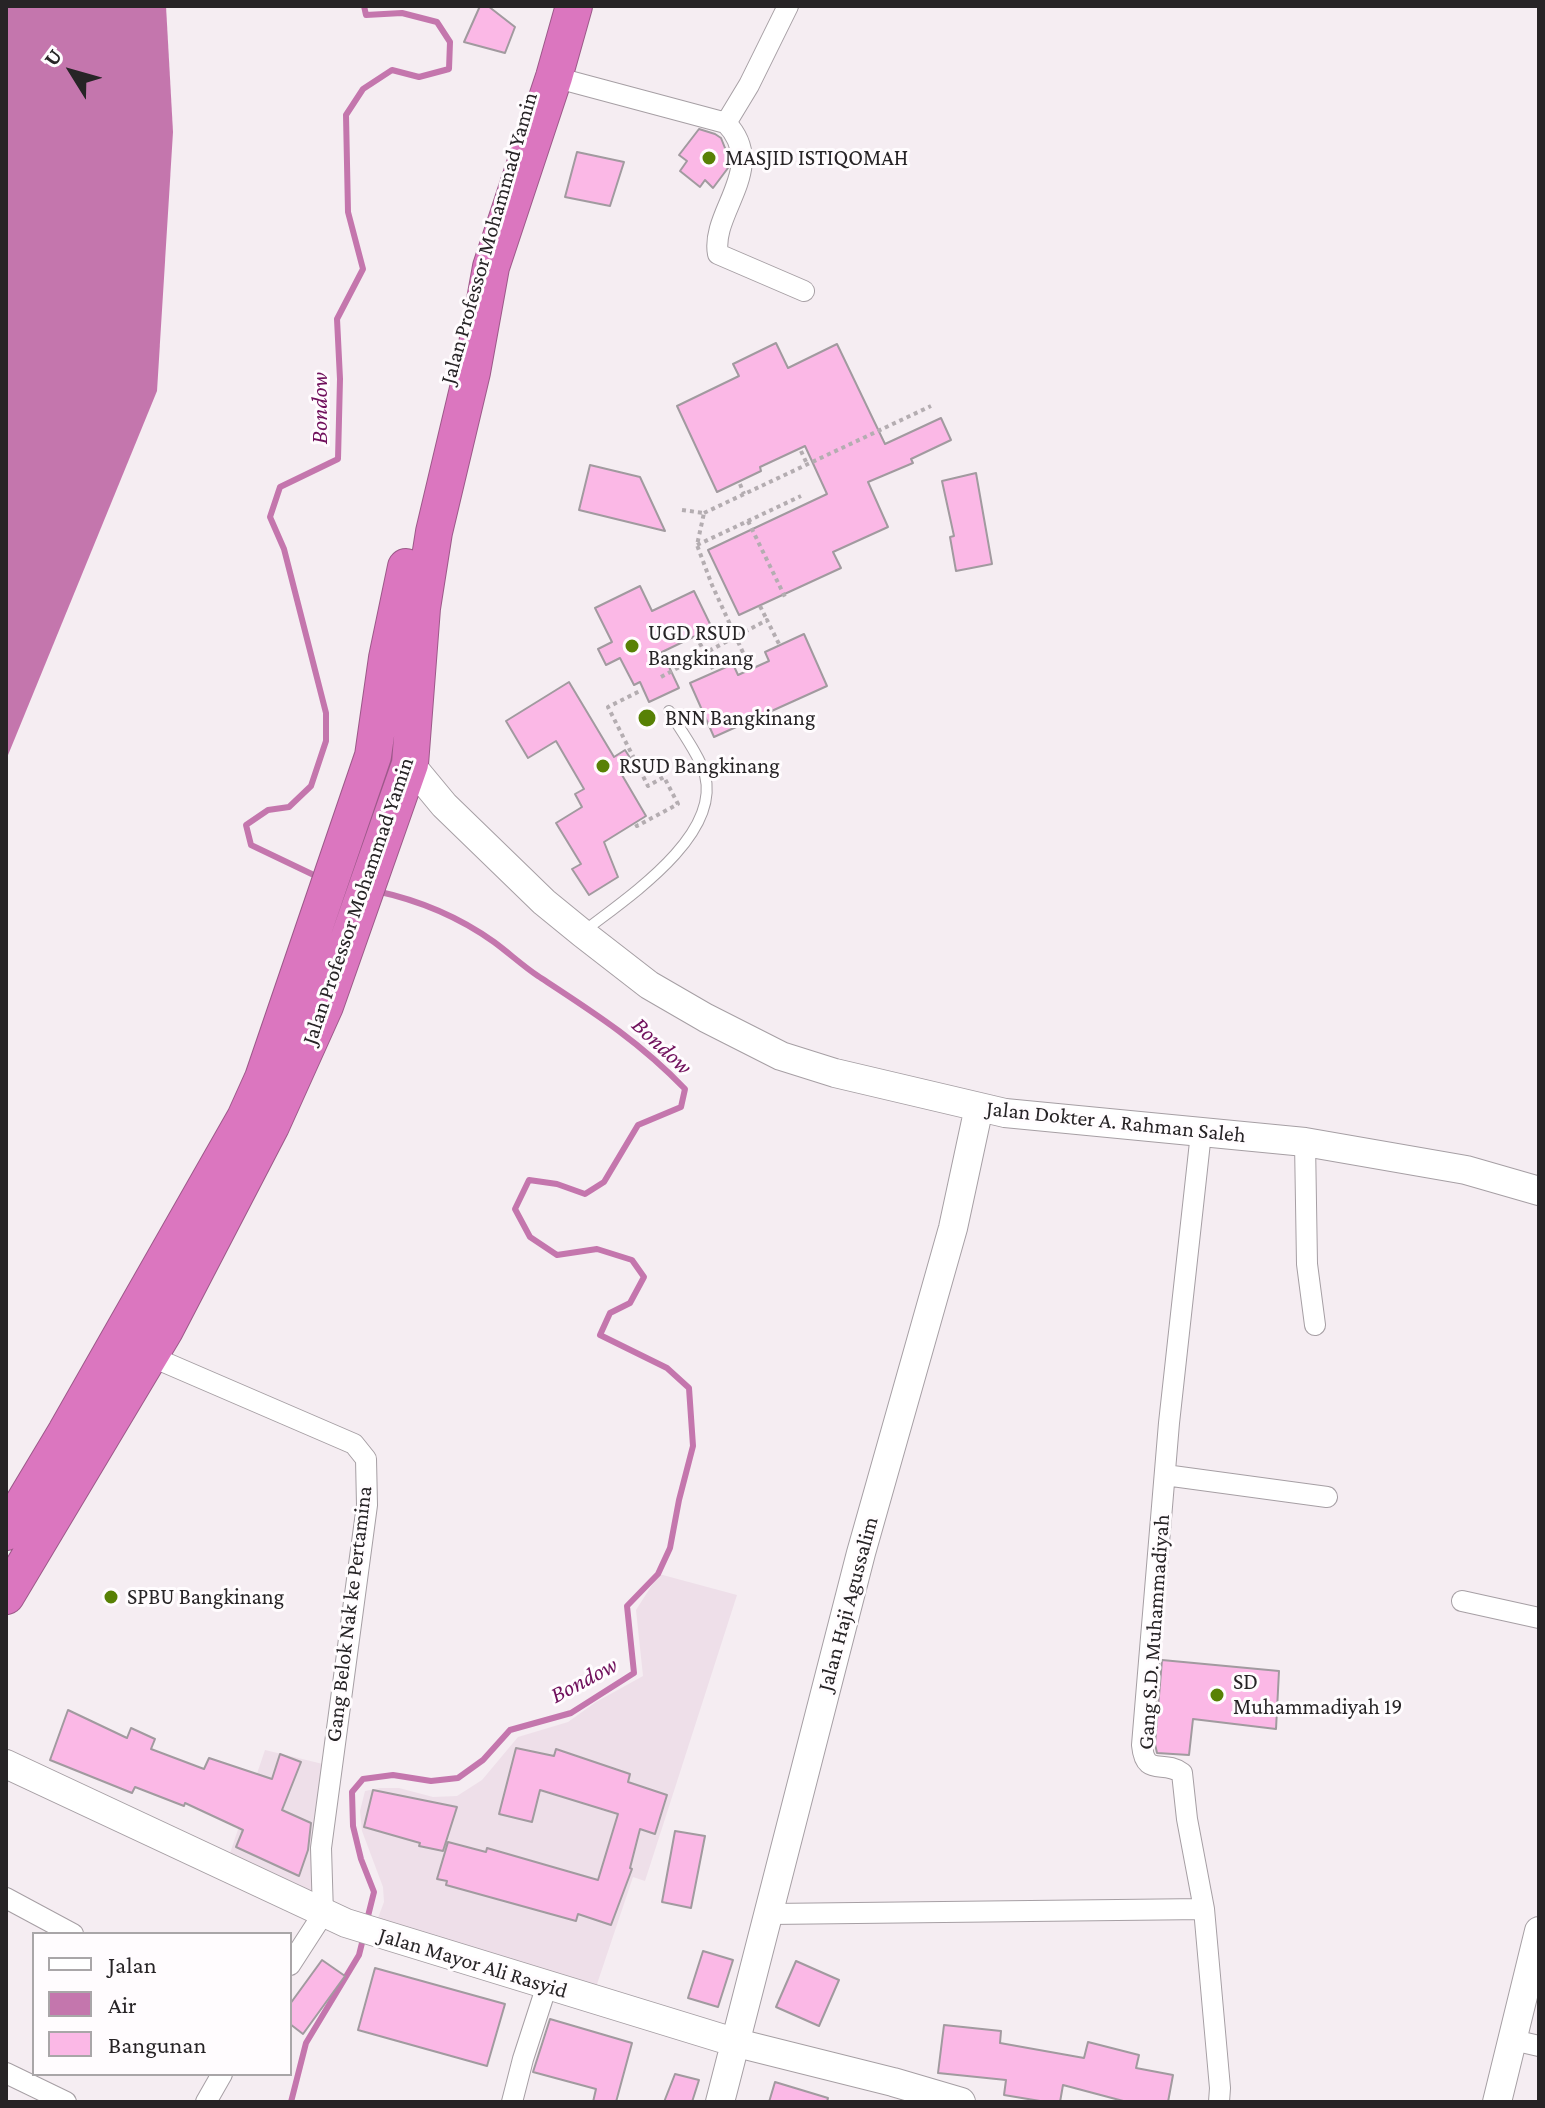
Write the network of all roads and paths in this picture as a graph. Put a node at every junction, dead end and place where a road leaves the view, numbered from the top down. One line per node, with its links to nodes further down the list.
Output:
1 (557, 6): 33 (highway, Jalan Professor Mohammad Yamin)
2 (574, 6): 4 (highway, Jalan Professor Mohammad Yamin)
3 (788, 6): 5 (street)
4 (554, 77): 5 (street); 29 (highway, Jalan Professor Mohammad Yamin)
5 (726, 123): 6 (street)
6 (804, 291)
7 (931, 406): 9 (path)
8 (801, 451): 9 (path)
9 (807, 464): 11 (path)
10 (740, 484): 11 (path)
11 (744, 494): 14 (path)
12 (801, 496): 15 (path)
13 (682, 510): 14 (path)
14 (704, 513): 16 (path)
15 (748, 521): 16 (path); 17 (path)
16 (697, 545): 21 (path)
17 (785, 597)
18 (760, 606): 19 (path)
19 (767, 620): 21 (path); 22 (path)
20 (696, 636): 23 (path)
21 (736, 637): 23 (path); 24 (path)
22 (779, 644)
23 (705, 653): 25 (path); 26 (path)
24 (745, 657)
25 (714, 671)
26 (661, 677)
27 (642, 690): 32 (path)
28 (669, 711): 35 (lane)
29 (410, 764): 30 (highway, Jalan Professor Mohammad Yamin); 31 (street, Jalan Dokter A. Rahman Saleh)
30 (395, 804): 31 (street); 33 (highway, Jalan Professor Mohammad Yamin)
31 (444, 805): 35 (street, Jalan Dokter A. Rahman Saleh)
32 (636, 824)
33 (364, 839): 34 (highway, Jalan Professor Mohammad Yamin)
34 (338, 915): 41 (highway, Jalan Professor Mohammad Yamin); 42 (highway, Jalan Professor Mohammad Yamin)
35 (582, 933): 36 (street, Jalan Dokter A. Rahman Saleh)
36 (979, 1107): 37 (street, Jalan Dokter A. Rahman Saleh); 52 (street, Jalan Haji Agussalim)
37 (1201, 1133): 38 (street, Jalan Dokter A. Rahman Saleh); 43 (street, Gang S.D. Muhammadiyah)
38 (1305, 1142): 39 (street, Jalan Dokter A. Rahman Saleh); 40 (street)
39 (1539, 1191)
40 (1315, 1325)
41 (150, 1356): 42 (highway, Jalan Professor Mohammad Yamin); 53 (street, Gang Belok Nak ke Pertamina)
42 (81, 1439): 45 (highway, Jalan Professor Mohammad Yamin); 46 (highway, Jalan Professor Mohammad Yamin)
43 (1165, 1475): 44 (street); 51 (street, Gang S.D. Muhammadiyah)
44 (1327, 1497)
45 (6, 1532)
46 (6, 1596)
47 (1462, 1601): 48 (street)
48 (1539, 1618)
49 (6, 1764): 53 (street, Jalan Mayor Ali Rasyid)
50 (6, 1898): 55 (street)
51 (1204, 1909): 52 (street); 67 (street, Gang S.D. Muhammadiyah)
52 (770, 1914): 58 (street, Jalan Haji Agussalim)
53 (335, 1919): 56 (street); 57 (street, Jalan Mayor Ali Rasyid)
54 (1539, 1931): 59 (street)
55 (69, 1932)
56 (292, 1963)
57 (547, 1985): 58 (street, Jalan Mayor Ali Rasyid); 64 (street)
58 (737, 2043): 65 (street, Jalan Haji Agussalim); 66 (street, Jalan Mayor Ali Rasyid)
59 (1526, 2043): 68 (street)
60 (6, 2073): 62 (street)
61 (221, 2076): 63 (street)
62 (66, 2102)
63 (206, 2102)
64 (512, 2102)
65 (720, 2102)
66 (961, 2102)
67 (1219, 2102)
68 (1497, 2102)

